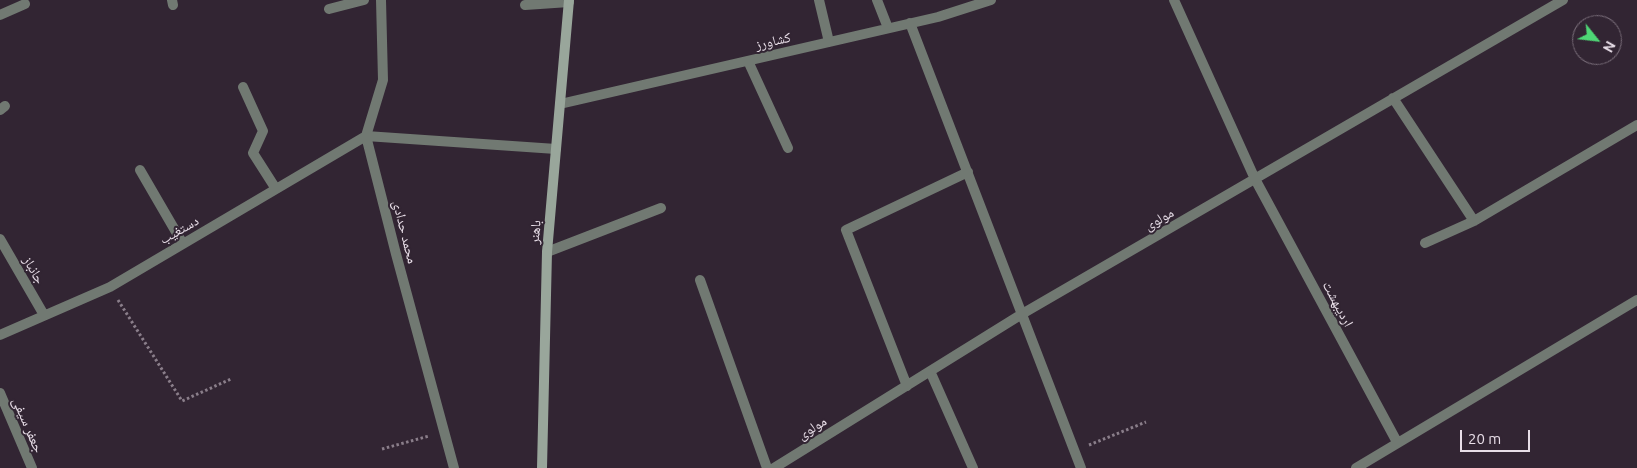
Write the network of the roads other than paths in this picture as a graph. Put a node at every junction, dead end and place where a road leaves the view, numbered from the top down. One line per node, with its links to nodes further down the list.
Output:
1 (364, 0): 11 (street)
2 (381, 0): 21 (street)
3 (819, 0): 15 (street)
4 (877, 0): 14 (street)
5 (991, 0): 13 (street, کشاورز)
6 (1174, 0): 26 (street, اردیبهشت)
7 (1563, 0): 18 (street, مولوی)
8 (569, 1): 10 (street); 19 (street, باهنر)
9 (25, 4): 12 (street)
10 (526, 5)
11 (329, 9)
12 (0, 15)
13 (910, 23): 14 (street, کشاورز); 25 (street)
14 (888, 28): 15 (street, کشاورز)
15 (828, 42): 16 (street, کشاورز)
16 (748, 61): 19 (street, کشاورز); 22 (street)
17 (243, 87): 27 (street)
18 (1393, 98): 26 (street, مولوی); 29 (street)
19 (560, 104): 23 (street, باهنر)
20 (1637, 125): 29 (street)
21 (366, 136): 23 (street); 27 (street, دستغیب); 44 (street, محمد حدادی)
22 (788, 148)
23 (556, 149): 33 (street, باهنر)
24 (140, 170): 32 (street)
25 (968, 172): 36 (street); 40 (street)
26 (1255, 179): 36 (street, مولوی); 42 (street, اردیبهشت)
27 (276, 189): 32 (street, دستغیب)
28 (661, 208): 33 (street)
29 (1474, 221): 31 (street)
30 (0, 239): 37 (street, جانباز)
31 (1425, 243)
32 (183, 244): 37 (street, دستغیب)
33 (547, 252): 45 (street, باهنر)
34 (700, 280): 46 (street)
35 (1637, 300): 42 (street)
36 (1022, 314): 39 (street, مولوی); 49 (street)
37 (44, 315): 38 (street, دستغیب)
38 (0, 335)
39 (930, 371): 40 (street, مولوی); 48 (street)
40 (907, 386): 47 (street, مولوی)
41 (0, 393): 43 (street, جعفر سیفی)
42 (1397, 442): 50 (street)
43 (32, 468)
44 (454, 468)
45 (542, 468)
46 (767, 468)
47 (774, 468)
48 (973, 468)
49 (1081, 468)
50 (1356, 468)

